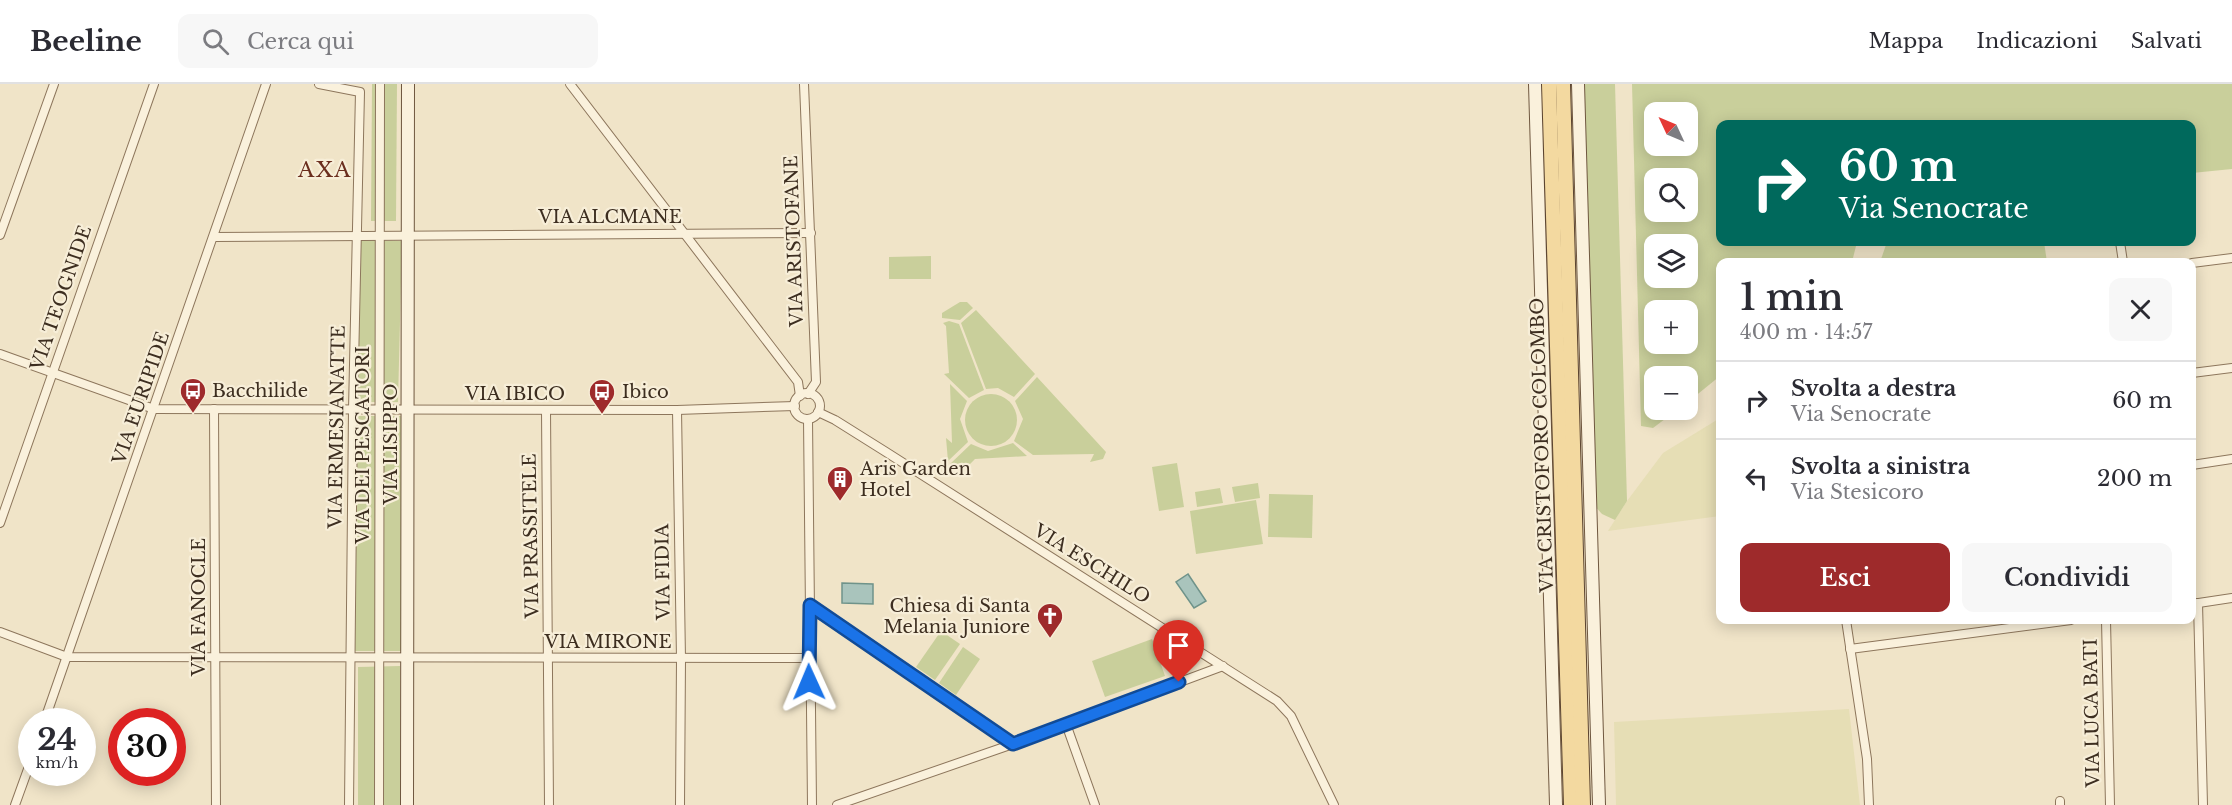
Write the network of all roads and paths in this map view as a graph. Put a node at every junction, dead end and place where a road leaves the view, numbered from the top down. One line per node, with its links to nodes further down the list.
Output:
1 (54, 84): 17 (street)
2 (154, 84): 24 (street, VIA TEOGNIDE)
3 (266, 84): 19 (street, VIA EURIPIDE)
4 (319, 84): 18 (street, VIA ERMESIANATTE)
5 (380, 84): 15 (street, VIA DEI PESCATORI)
6 (408, 84): 16 (street, VIA LISIPPO)
7 (570, 84): 13 (street)
8 (804, 84): 14 (street, VIA ARISTOFANE)
9 (1535, 84): 73 (street, VIA CRISTOFORO COLOMBO)
10 (1549, 84): 74 (main road, VIA CRISTOFORO COLOMBO)
11 (1563, 84): 75 (main road, VIA CRISTOFORO COLOMBO)
12 (1578, 84): 76 (street)
13 (684, 233): 14 (street, VIA ALCMANE); 16 (street, VIA ALCMANE); 26 (street)
14 (811, 233): 26 (street, VIA ARISTOFANE)
15 (379, 234): 16 (street, VIA ALCMANE); 18 (street, VIA ALCMANE); 31 (street, VIA DEI PESCATORI)
16 (408, 234): 34 (street, VIA LISIPPO)
17 (0, 235)
18 (359, 236): 19 (street, VIA ALCMANE); 30 (street, VIA ERMESIANATTE)
19 (214, 237): 28 (street, VIA EURIPIDE)
20 (2232, 258): 21 (street)
21 (2196, 262)
22 (0, 354): 24 (street, VIA IBICO)
23 (2232, 368): 25 (street)
24 (52, 372): 28 (street, VIA IBICO); 39 (street, VIA TEOGNIDE)
25 (2196, 372)
26 (804, 395): 27 (street); 35 (street)
27 (795, 406): 33 (street, VIA IBICO); 36 (street)
28 (154, 409): 29 (street, VIA IBICO); 50 (street, VIA EURIPIDE)
29 (214, 409): 30 (street, VIA IBICO); 49 (street, VIA FANOCLE)
30 (353, 410): 31 (street, VIA IBICO); 51 (street, VIA ERMESIANATTE)
31 (379, 410): 34 (street, VIA IBICO); 52 (street, VIA DEI PESCATORI)
32 (546, 410): 33 (street, VIA IBICO); 34 (street, VIA IBICO); 54 (street, VIA PRASSITELE)
33 (677, 410): 56 (street, VIA FIDIA)
34 (409, 411): 53 (street, VIA LISIPPO)
35 (818, 412): 36 (street); 57 (street, VIA ESCHILO)
36 (808, 419): 42 (street)
37 (2232, 459): 38 (street)
38 (2196, 464)
39 (0, 523)
40 (2232, 598): 41 (street)
41 (2196, 603)
42 (810, 605): 55 (street); 60 (street)
43 (1847, 624): 48 (street)
44 (2041, 624): 48 (street)
45 (2106, 624): 78 (street, VIA LUCA BATI)
46 (2196, 624): 79 (street)
47 (0, 632): 50 (street)
48 (1850, 649): 77 (street)
49 (216, 656): 50 (street, VIA MIRONE); 51 (street, VIA MIRONE); 63 (street, VIA FANOCLE)
50 (67, 657): 58 (street, VIA EURIPIDE)
51 (350, 657): 52 (street, VIA MIRONE); 64 (street, VIA ERMESIANATTE)
52 (381, 658): 53 (street, VIA MIRONE); 65 (street, VIA DEI PESCATORI)
53 (407, 658): 54 (street, VIA MIRONE); 66 (street, VIA LISIPPO)
54 (549, 658): 56 (street, VIA MIRONE); 67 (street, VIA PRASSITELE)
55 (809, 658): 56 (street, VIA MIRONE); 69 (street)
56 (681, 659): 68 (street, VIA FIDIA)
57 (1222, 666): 59 (street); 72 (street, VIA ESCHILO)
58 (49, 708)
59 (1066, 724): 60 (street); 71 (street)
60 (1013, 744): 70 (street)
61 (22, 786): 62 (street)
62 (15, 805)
63 (216, 805)
64 (350, 805)
65 (379, 805)
66 (407, 805)
67 (549, 805)
68 (680, 805)
69 (812, 805)
70 (837, 805)
71 (1095, 805)
72 (1334, 805)
73 (1556, 805)
74 (1571, 805)
75 (1583, 805)
76 (1599, 805)
77 (1869, 805)
78 (2110, 805)
79 (2203, 805)

